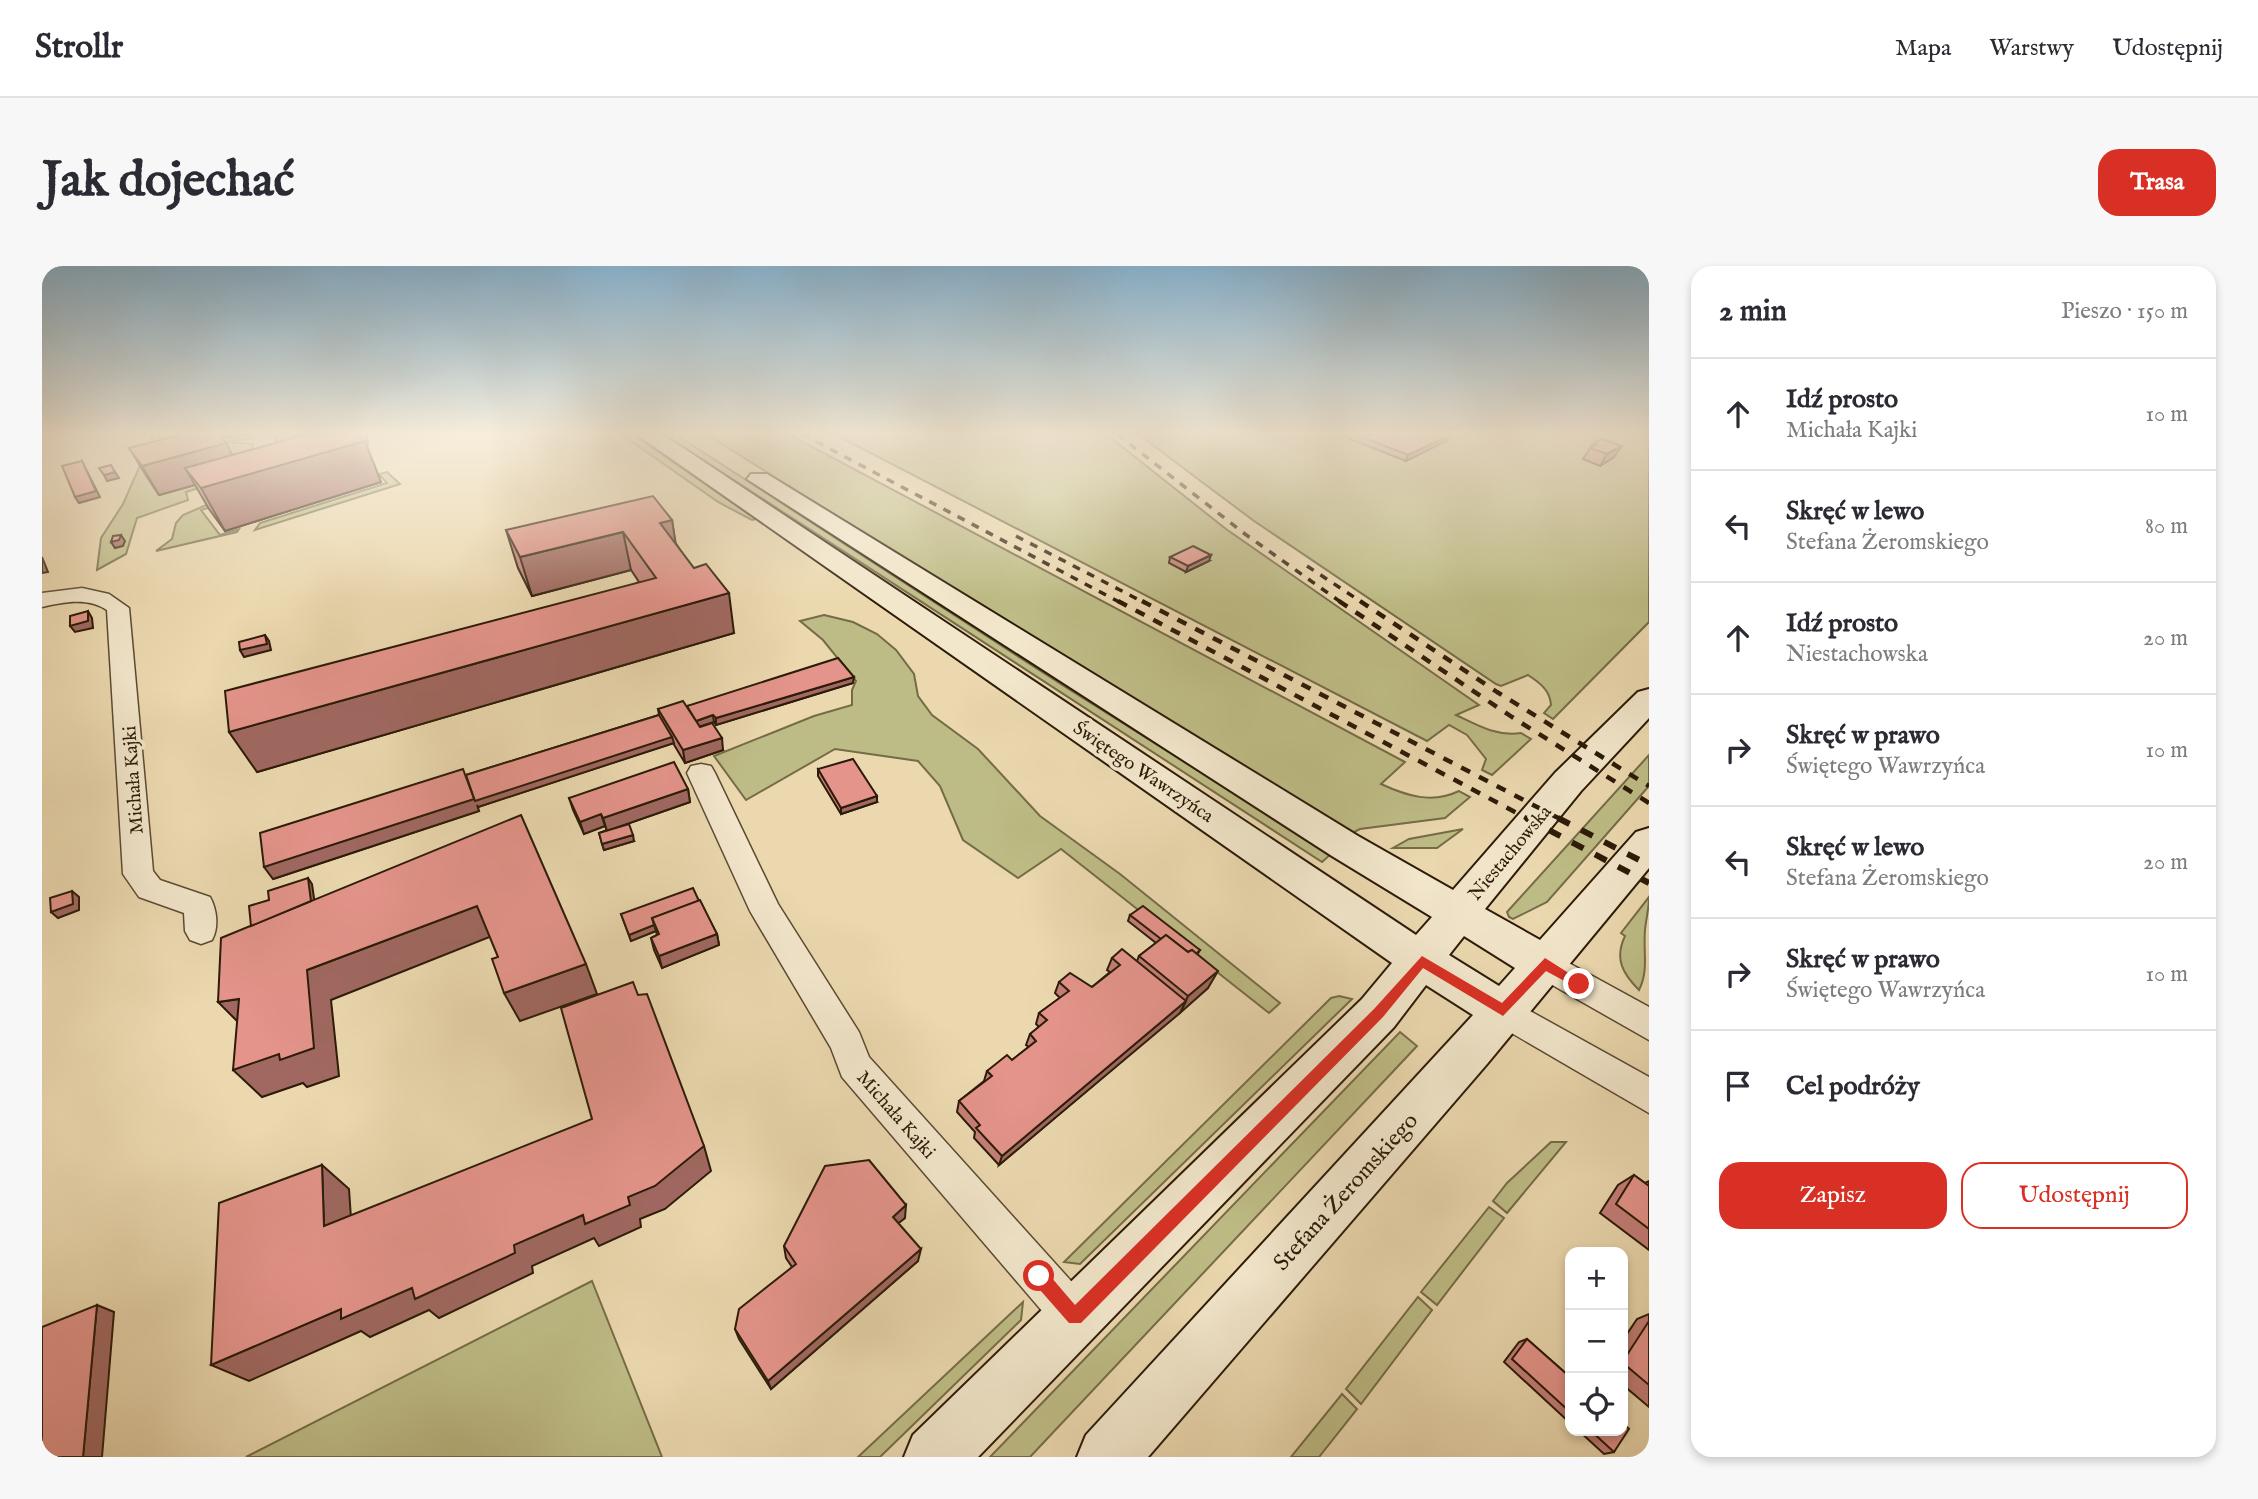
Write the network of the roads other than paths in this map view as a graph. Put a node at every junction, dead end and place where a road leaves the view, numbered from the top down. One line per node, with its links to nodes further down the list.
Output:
1 (730, 490): 9 (main road, Świętego Wawrzyńca)
2 (777, 490): 7 (main road, Świętego Wawrzyńca)
3 (42, 600): 8 (street, Michała Kajki)
4 (1649, 699): 7 (main road, Niestachowska)
5 (701, 773): 14 (street, Michała Kajki)
6 (1649, 842): 10 (main road, Stefana Żeromskiego)
7 (1459, 913): 9 (main road, Niestachowska); 10 (main road, Świętego Wawrzyńca)
8 (201, 932)
9 (1422, 961): 11 (main road, Świętego Wawrzyńca); 14 (main road, Niestachowska)
10 (1545, 964): 11 (main road, Stefana Żeromskiego); 12 (street, Świętego Wawrzyńca)
11 (1503, 1011): 13 (street, Świętego Wawrzyńca); 16 (main road, Stefana Żeromskiego)
12 (1649, 1025)
13 (1649, 1096)
14 (1075, 1317): 15 (main road)
15 (935, 1457)
16 (1108, 1457)

